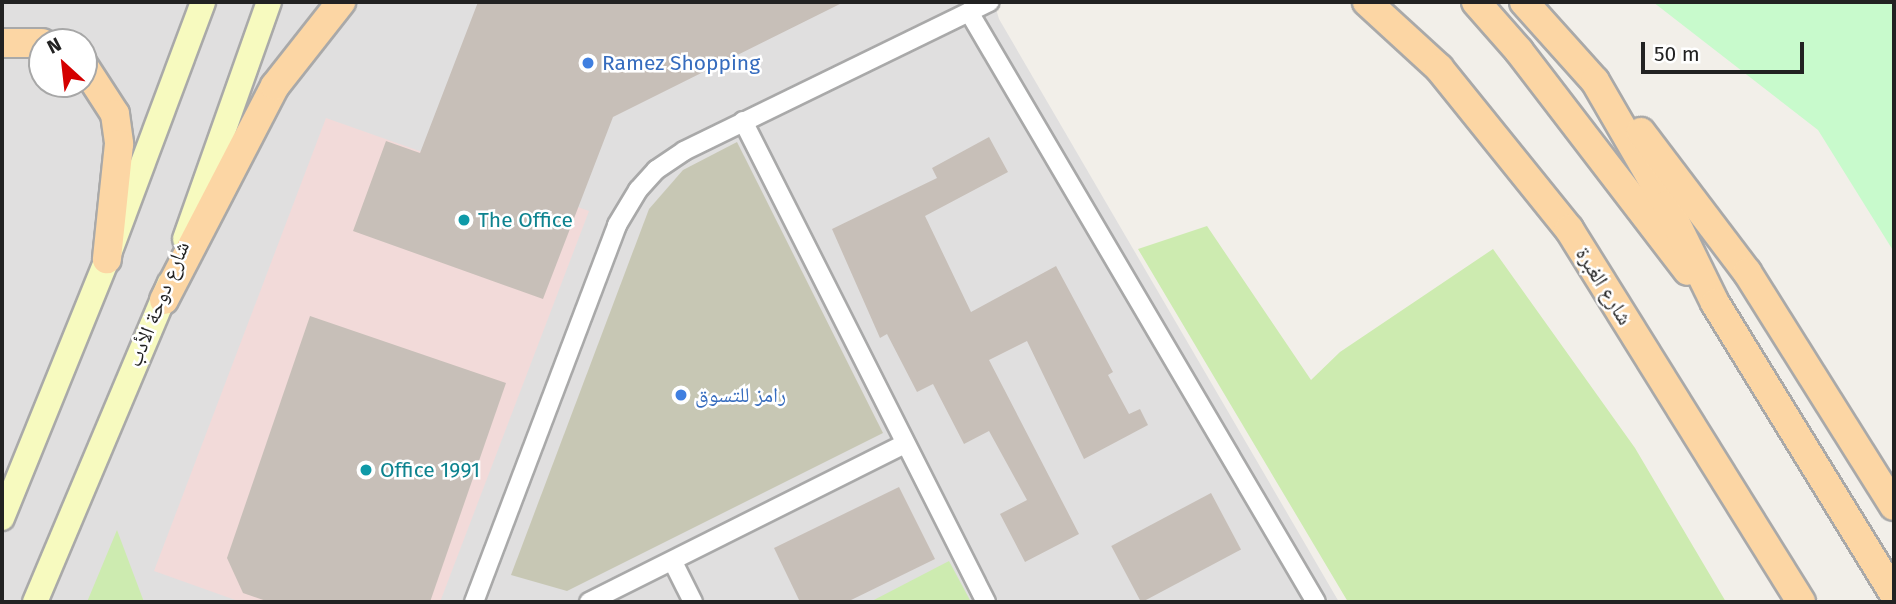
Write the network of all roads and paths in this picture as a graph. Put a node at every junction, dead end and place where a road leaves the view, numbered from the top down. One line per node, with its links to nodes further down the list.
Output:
1 (203, 2): 14 (main road)
2 (270, 2): 15 (main road, شارع دوحة الأدب)
3 (341, 2): 15 (main road)
4 (990, 2): 8 (street)
5 (1367, 2): 28 (main road, شارع الغبرة)
6 (1476, 2): 16 (main road)
7 (1524, 2): 11 (main road)
8 (969, 12): 13 (street); 27 (street)
9 (2, 43): 10 (main road)
10 (28, 43)
11 (1595, 81): 16 (main road); 18 (main road)
12 (98, 88): 14 (main road)
13 (743, 121): 17 (street); 23 (street)
14 (107, 259): 19 (main road)
15 (163, 300): 22 (main road, شارع دوحة الأدب)
16 (1715, 303): 21 (main road)
17 (904, 444): 20 (street); 26 (street)
18 (1894, 506)
19 (2, 518)
20 (673, 562): 24 (street); 25 (street)
21 (1894, 594)
22 (35, 602)
23 (474, 602)
24 (589, 602)
25 (693, 602)
26 (986, 602)
27 (1316, 602)
28 (1801, 602)

